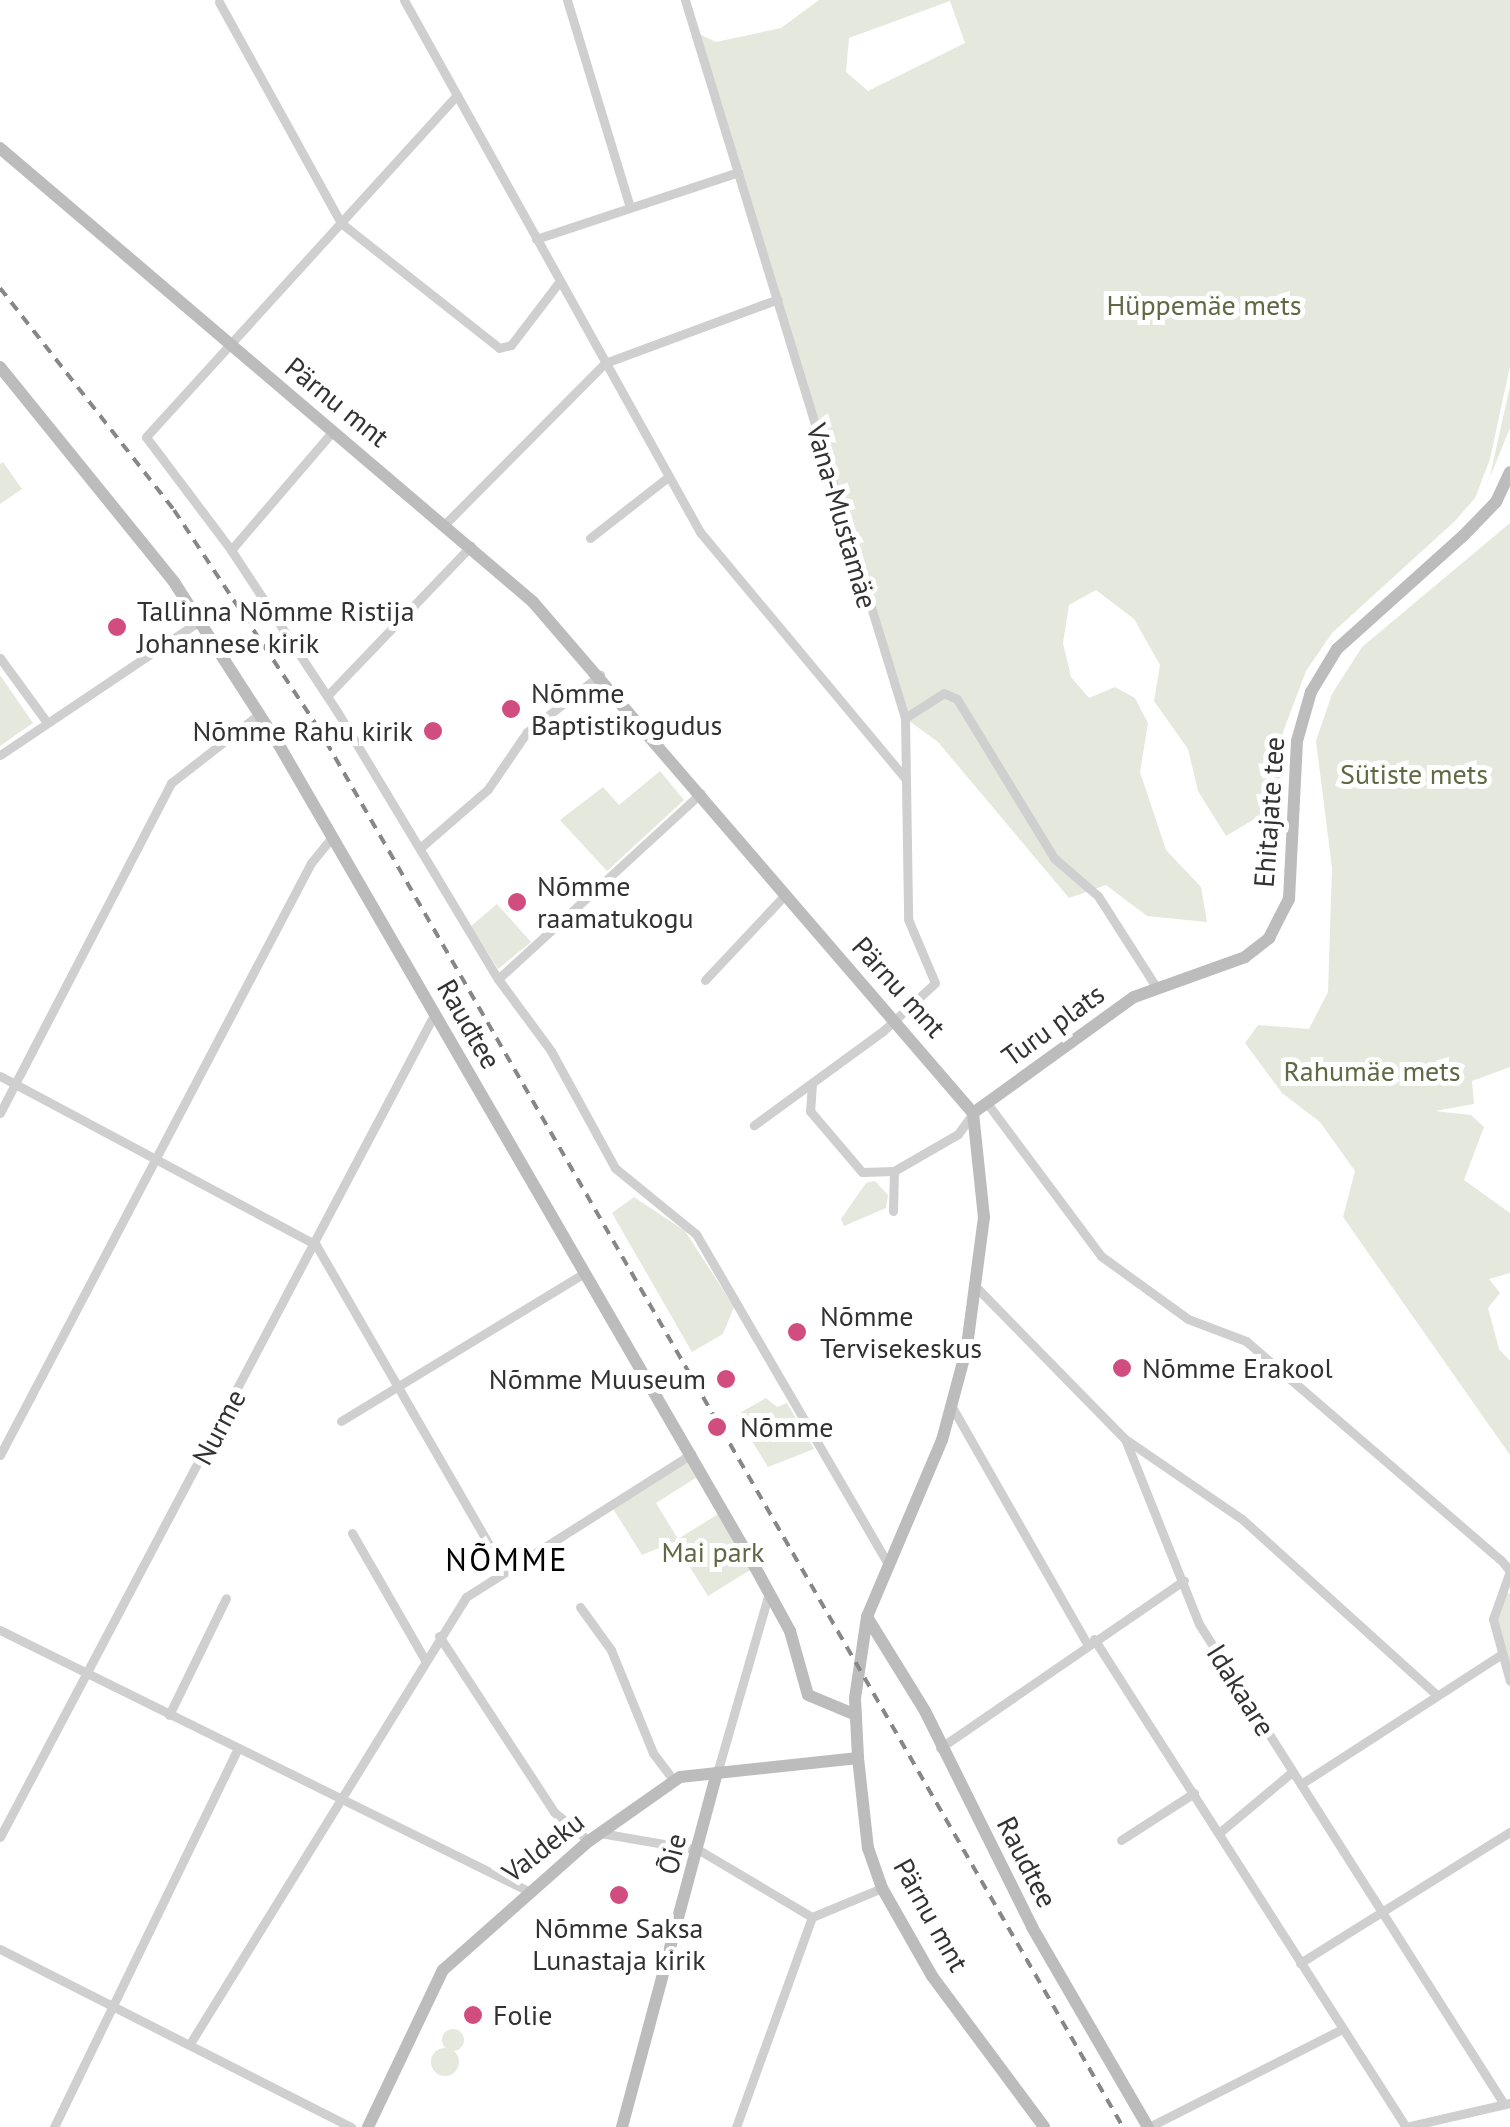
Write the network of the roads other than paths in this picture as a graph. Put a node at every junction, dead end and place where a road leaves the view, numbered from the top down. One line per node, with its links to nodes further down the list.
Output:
1 (404, 0): 5 (street)
2 (568, 0): 8 (street)
3 (685, 0): 7 (street, Vana-Mustamäe)
4 (218, 2): 9 (street)
5 (457, 95): 9 (street); 10 (street)
6 (0, 148): 13 (main road, Pärnu mnt)
7 (738, 172): 8 (street); 12 (street, Vana-Mustamäe)
8 (630, 208): 10 (street)
9 (341, 223): 11 (street); 13 (street)
10 (536, 239): 11 (street)
11 (559, 282): 14 (street)
12 (778, 300): 14 (street); 29 (street, Vana-Mustamäe)
13 (226, 346): 16 (main road, Pärnu mnt); 23 (street, Raudtee)
14 (604, 363): 18 (street); 20 (street)
15 (0, 367): 24 (main road, Raudtee)
16 (333, 431): 20 (main road, Pärnu mnt); 23 (street)
17 (1510, 472): 19 (main road, Ehitajate tee)
18 (668, 477): 21 (street); 32 (street)
19 (1503, 501): 39 (main road, Ehitajate tee)
20 (446, 522): 22 (main road, Pärnu mnt)
21 (590, 538)
22 (472, 544): 26 (main road, Pärnu mnt); 27 (street)
23 (231, 550): 27 (street, Raudtee)
24 (198, 622): 28 (main road, Raudtee); 30 (street)
25 (0, 658): 30 (street)
26 (600, 675): 33 (main road, Pärnu mnt); 35 (street)
27 (327, 696): 35 (street, Raudtee)
28 (258, 715): 34 (main road, Raudtee); 43 (street)
29 (904, 718): 32 (street, Vana-Mustamäe); 39 (street)
30 (46, 722): 31 (street)
31 (0, 754)
32 (904, 777): 41 (street, Vana-Mustamäe)
33 (700, 793): 36 (main road, Pärnu mnt); 37 (street)
34 (332, 838): 40 (main road, Raudtee); 49 (street)
35 (420, 848): 37 (street, Raudtee)
36 (784, 896): 38 (street); 41 (main road, Pärnu mnt)
37 (498, 978): 62 (street, Raudtee)
38 (704, 980)
39 (1160, 984): 45 (main road, Turu plats)
40 (434, 1014): 52 (street, Nurme); 53 (main road, Raudtee)
41 (894, 1022): 44 (street); 47 (main road, Pärnu mnt)
42 (0, 1076): 43 (street)
43 (15, 1084): 46 (street); 49 (street)
44 (812, 1084): 48 (street); 50 (street)
45 (987, 1103): 47 (main road, Turu plats); 64 (street)
46 (0, 1113)
47 (973, 1113): 50 (street); 54 (main road, Pärnu mnt)
48 (754, 1125)
49 (155, 1162): 52 (street); 60 (street)
50 (894, 1171): 51 (street)
51 (893, 1210)
52 (316, 1246): 55 (street); 75 (street, Nurme)
53 (584, 1272): 55 (street); 59 (main road, Raudtee)
54 (977, 1288): 56 (main road, Pärnu mnt); 58 (street, Idakaare)
55 (400, 1385): 57 (street); 63 (street)
56 (952, 1407): 62 (main road, Pärnu mnt); 72 (street)
57 (341, 1421)
58 (1126, 1439): 65 (street, Idakaare); 77 (street)
59 (690, 1454): 63 (street); 66 (main road, Raudtee)
60 (0, 1455)
61 (352, 1533): 74 (street)
62 (887, 1562): 69 (main road, Pärnu mnt)
63 (504, 1570): 71 (street)
64 (1510, 1572): 73 (street)
65 (1184, 1580): 72 (street); 83 (street, Idakaare)
66 (769, 1594): 78 (main road, Raudtee); 84 (street, Õie)
67 (226, 1598): 79 (street)
68 (580, 1606): 85 (street)
69 (867, 1617): 78 (main road, Pärnu mnt); 81 (main road, Raudtee)
70 (0, 1630): 75 (street)
71 (440, 1636): 74 (street); 91 (street)
72 (1090, 1642): 81 (street); 87 (street)
73 (1500, 1656): 76 (street); 77 (street)
74 (426, 1660): 88 (street)
75 (87, 1672): 79 (street); 92 (street, Nurme)
76 (1510, 1682)
77 (1437, 1696): 86 (street)
78 (856, 1715): 82 (main road, Pärnu mnt)
79 (169, 1716): 80 (street)
80 (238, 1748): 88 (street); 101 (street)
81 (940, 1748): 111 (main road, Raudtee)
82 (858, 1758): 84 (main road, Valdeku); 95 (main road, Pärnu mnt)
83 (1292, 1772): 86 (street, Idakaare); 90 (street)
84 (717, 1773): 85 (main road, Valdeku); 94 (main road, Õie)
85 (673, 1780): 91 (main road, Valdeku)
86 (1300, 1784): 97 (street, Idakaare)
87 (1194, 1793): 90 (street); 93 (street)
88 (342, 1800): 96 (street); 103 (street)
89 (1510, 1832): 97 (street)
90 (1220, 1833): 100 (street)
91 (595, 1837): 94 (street); 96 (main road, Valdeku)
92 (0, 1838)
93 (1121, 1840)
94 (699, 1850): 98 (street); 108 (main road, Õie)
95 (882, 1888): 98 (street); 110 (main road, Pärnu mnt)
96 (526, 1890): 107 (main road, Valdeku)
97 (1382, 1912): 100 (street); 104 (street, Idakaare)
98 (812, 1917): 109 (street)
99 (0, 1950): 101 (street)
100 (1300, 1962): 102 (street)
101 (112, 2007): 103 (street); 105 (street)
102 (1342, 2029): 111 (street); 112 (street)
103 (191, 2042): 106 (street)
104 (1507, 2103): 112 (street)
105 (54, 2127)
106 (351, 2127)
107 (368, 2127)
108 (622, 2127)
109 (736, 2127)
110 (1044, 2127)
111 (1149, 2127)
112 (1406, 2127)

